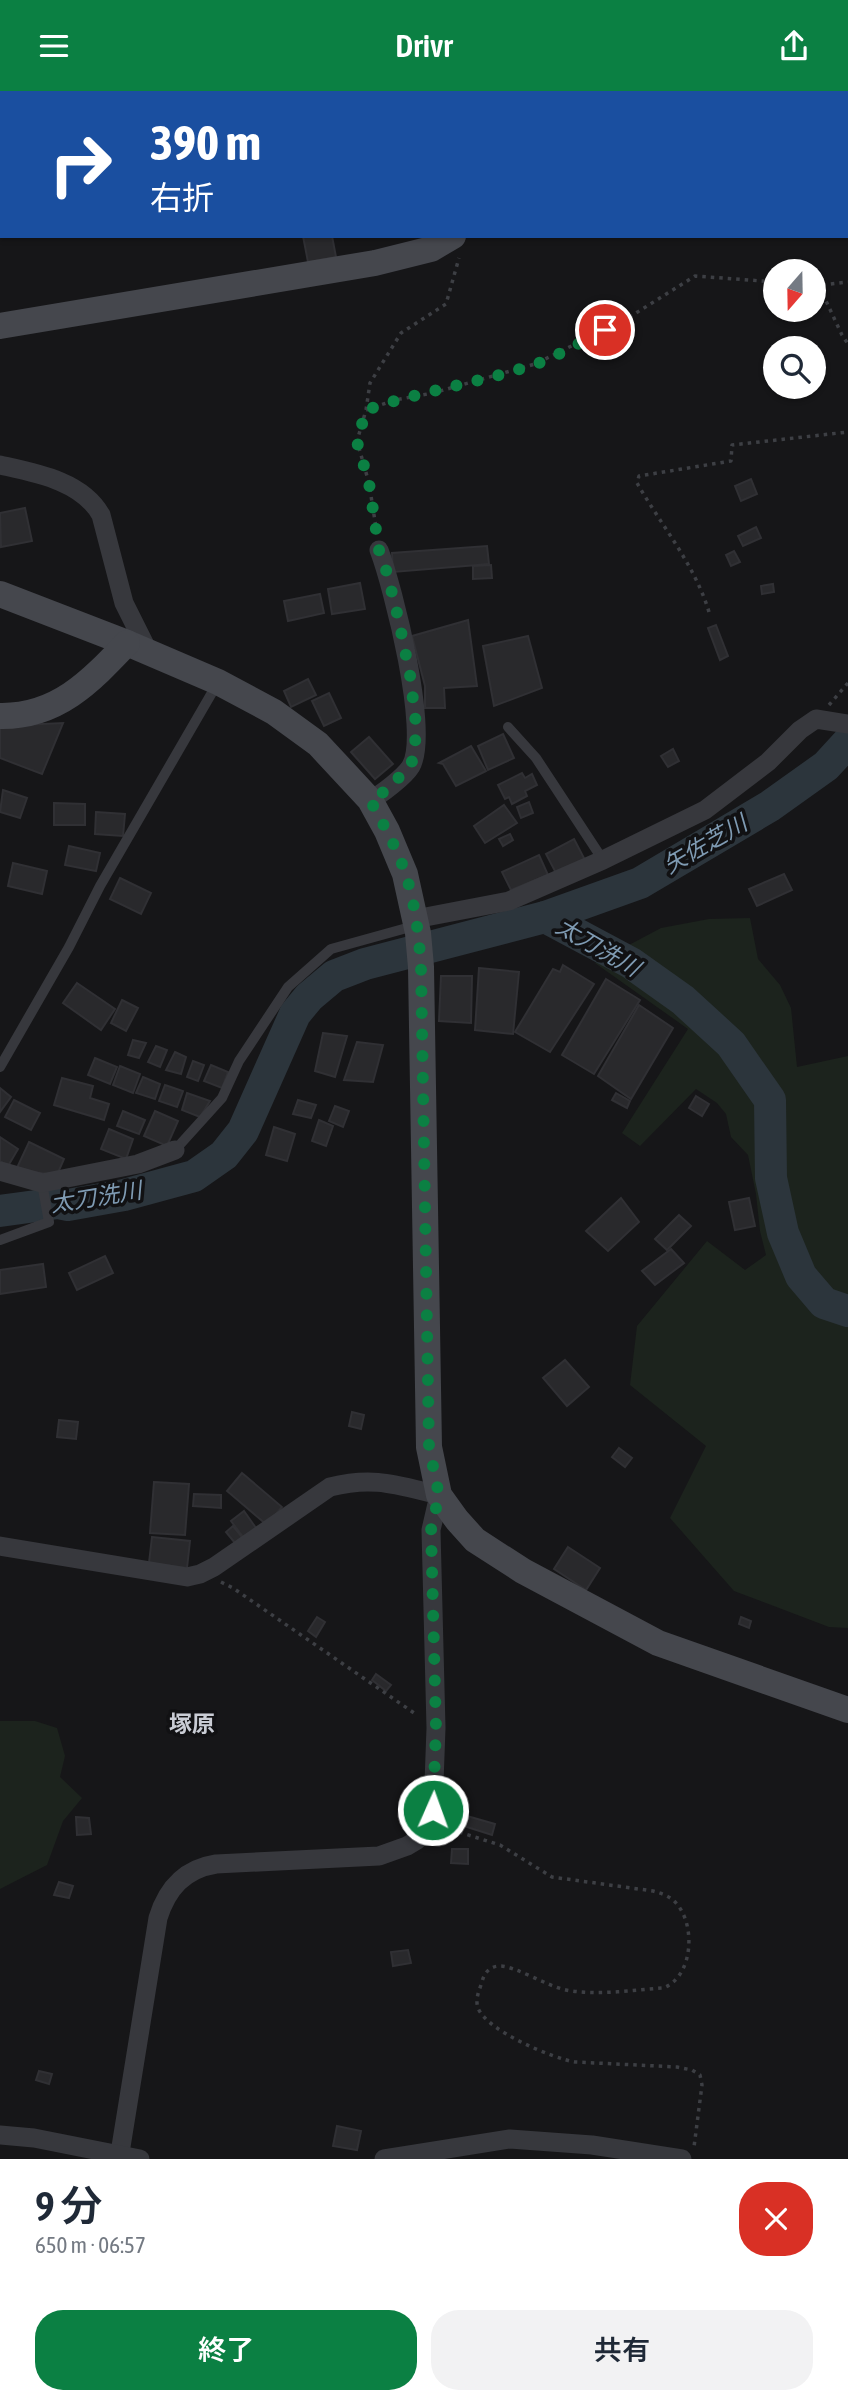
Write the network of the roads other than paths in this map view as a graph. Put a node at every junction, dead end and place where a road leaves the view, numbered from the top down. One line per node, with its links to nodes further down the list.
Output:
1 (458, 242): 2 (street)
2 (0, 326)
3 (0, 465): 6 (street)
4 (379, 550): 11 (street)
5 (0, 594): 6 (street)
6 (138, 648): 7 (street); 8 (street)
7 (218, 682): 11 (street); 14 (lane)
8 (0, 716)
9 (842, 723): 12 (street)
10 (508, 727): 12 (lane)
11 (370, 800): 13 (street)
12 (603, 860): 13 (street)
13 (417, 926): 15 (lane); 19 (street)
14 (0, 1067)
15 (175, 1150): 17 (street)
16 (0, 1171): 17 (street)
17 (42, 1183): 18 (lane)
18 (0, 1240)
19 (439, 1495): 20 (street); 21 (street); 23 (street)
20 (0, 1546)
21 (848, 1710)
22 (0, 2135): 23 (street)
23 (118, 2157): 24 (street)
24 (140, 2159)
25 (384, 2159): 26 (street)
26 (682, 2159)

